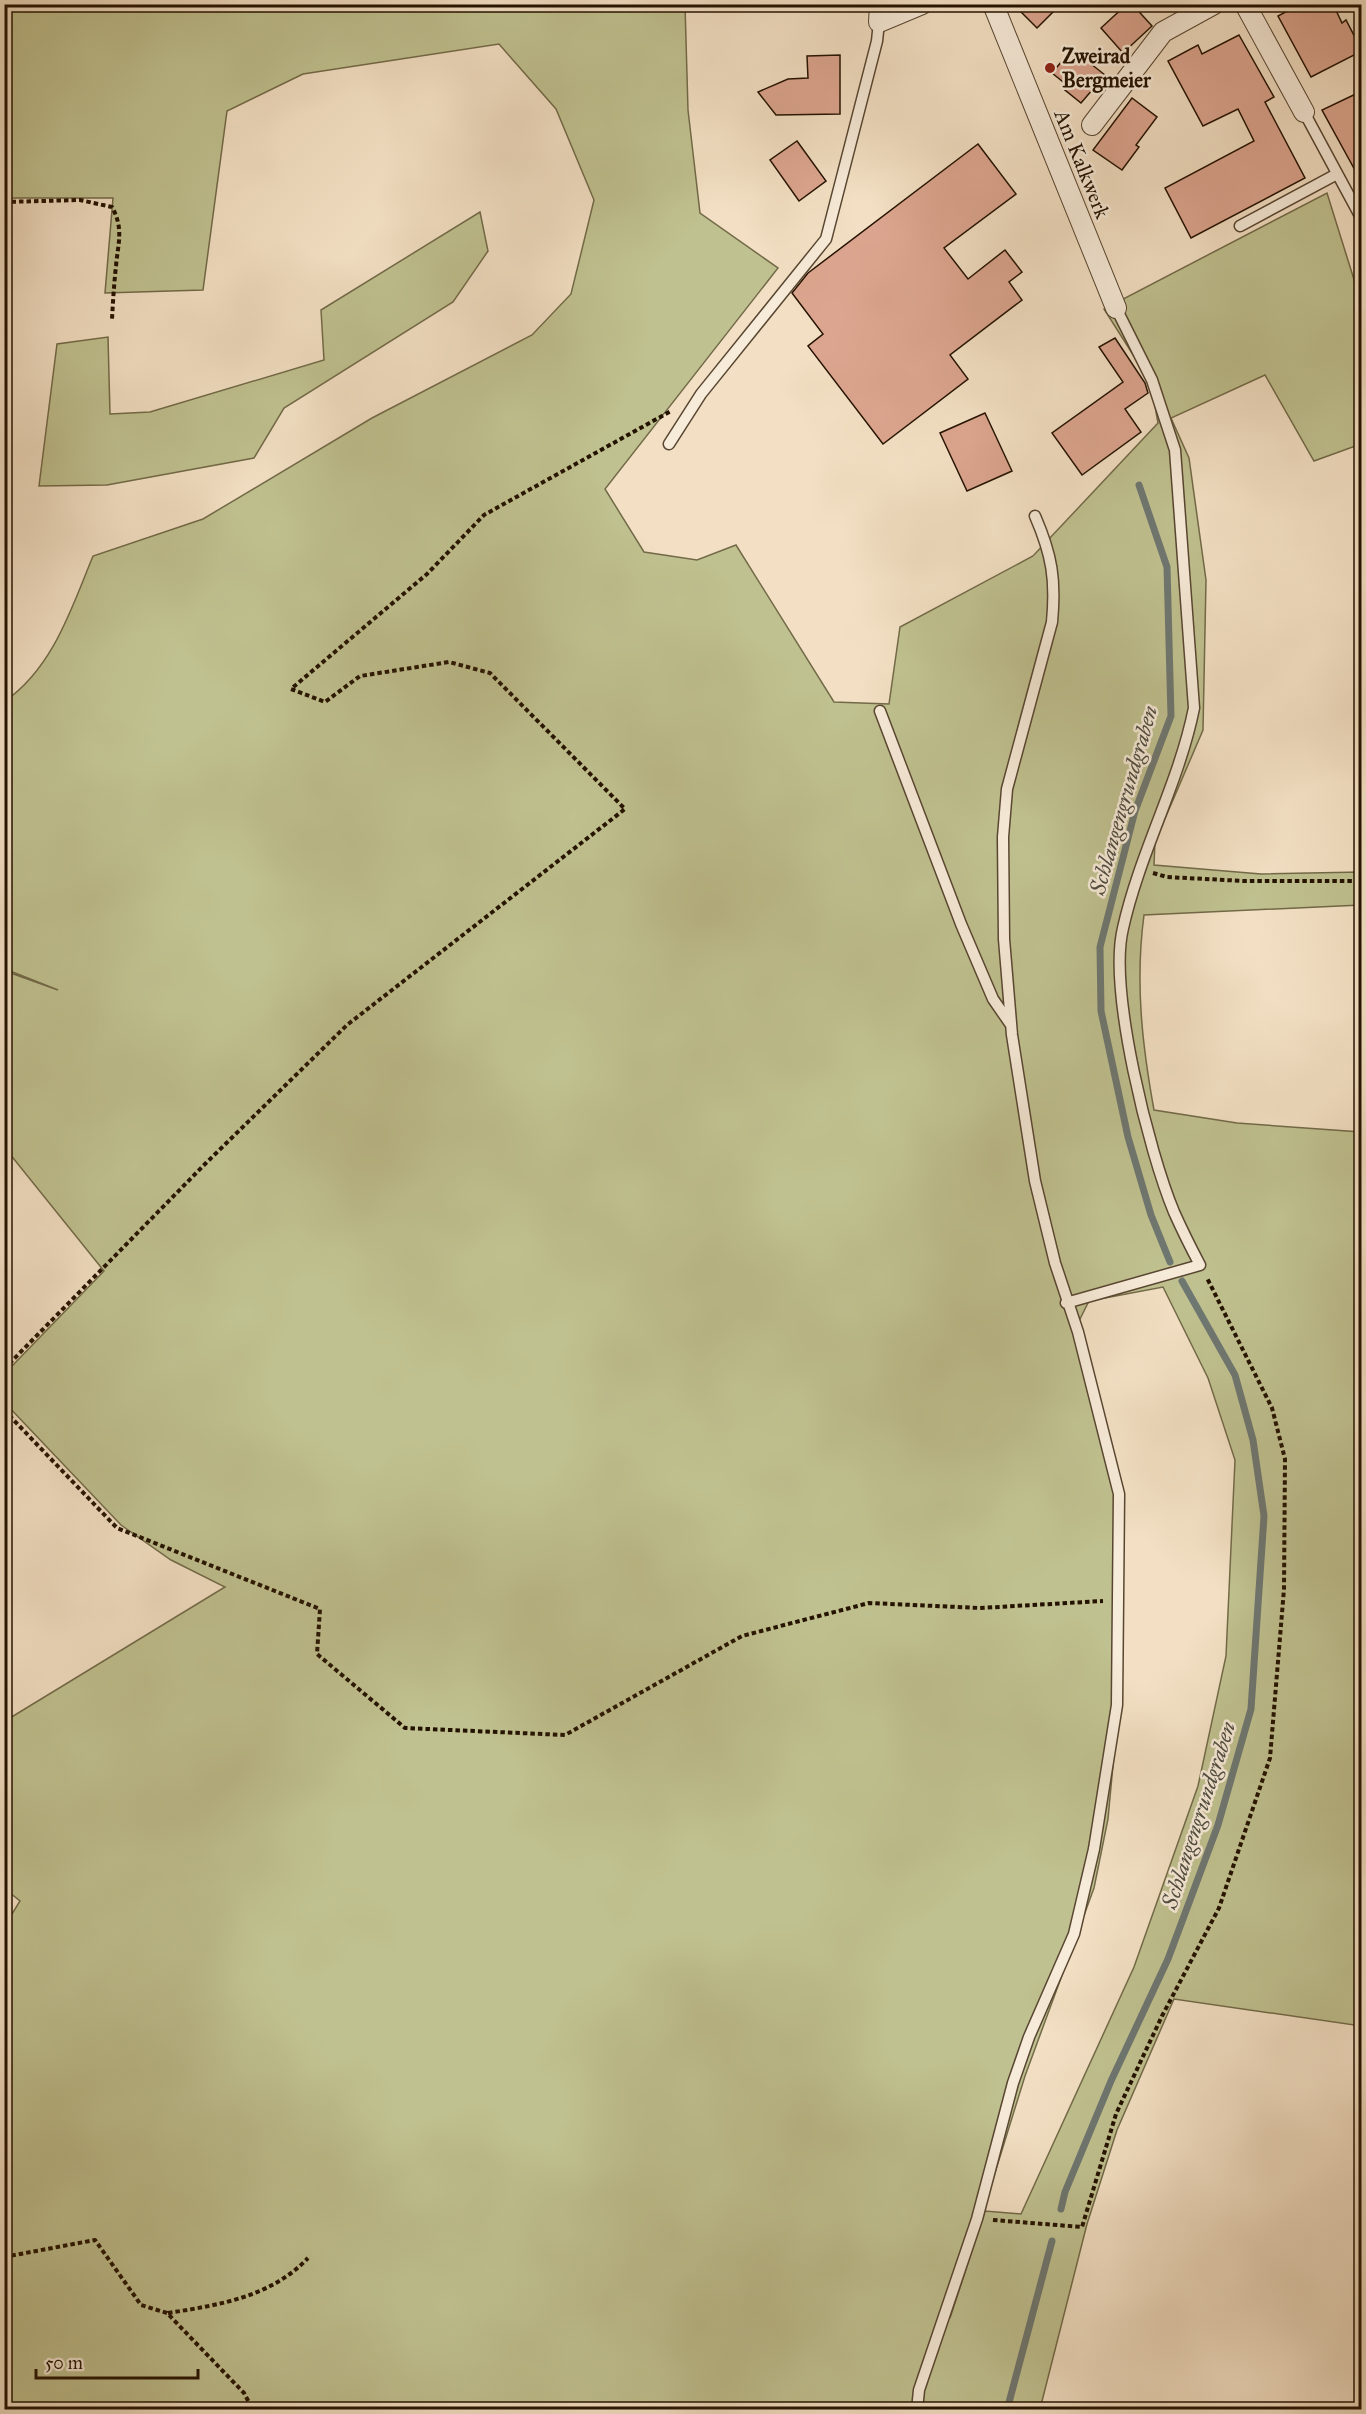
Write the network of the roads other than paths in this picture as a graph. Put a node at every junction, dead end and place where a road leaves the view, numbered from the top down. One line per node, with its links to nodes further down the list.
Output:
1 (922, 4): 5 (street)
2 (993, 4): 11 (street, Am Kalkwerk)
3 (1214, 4): 7 (street)
4 (1245, 4): 6 (street)
5 (880, 13): 12 (lane)
6 (1304, 112): 8 (lane)
7 (1092, 125)
8 (1337, 174): 9 (lane); 10 (lane)
9 (1362, 213)
10 (1240, 226)
11 (1116, 308): 16 (lane)
12 (669, 444)
13 (1035, 516): 15 (lane)
14 (880, 711): 15 (lane)
15 (1011, 1025): 16 (lane)
16 (1066, 1303): 17 (lane)
17 (917, 2409)

